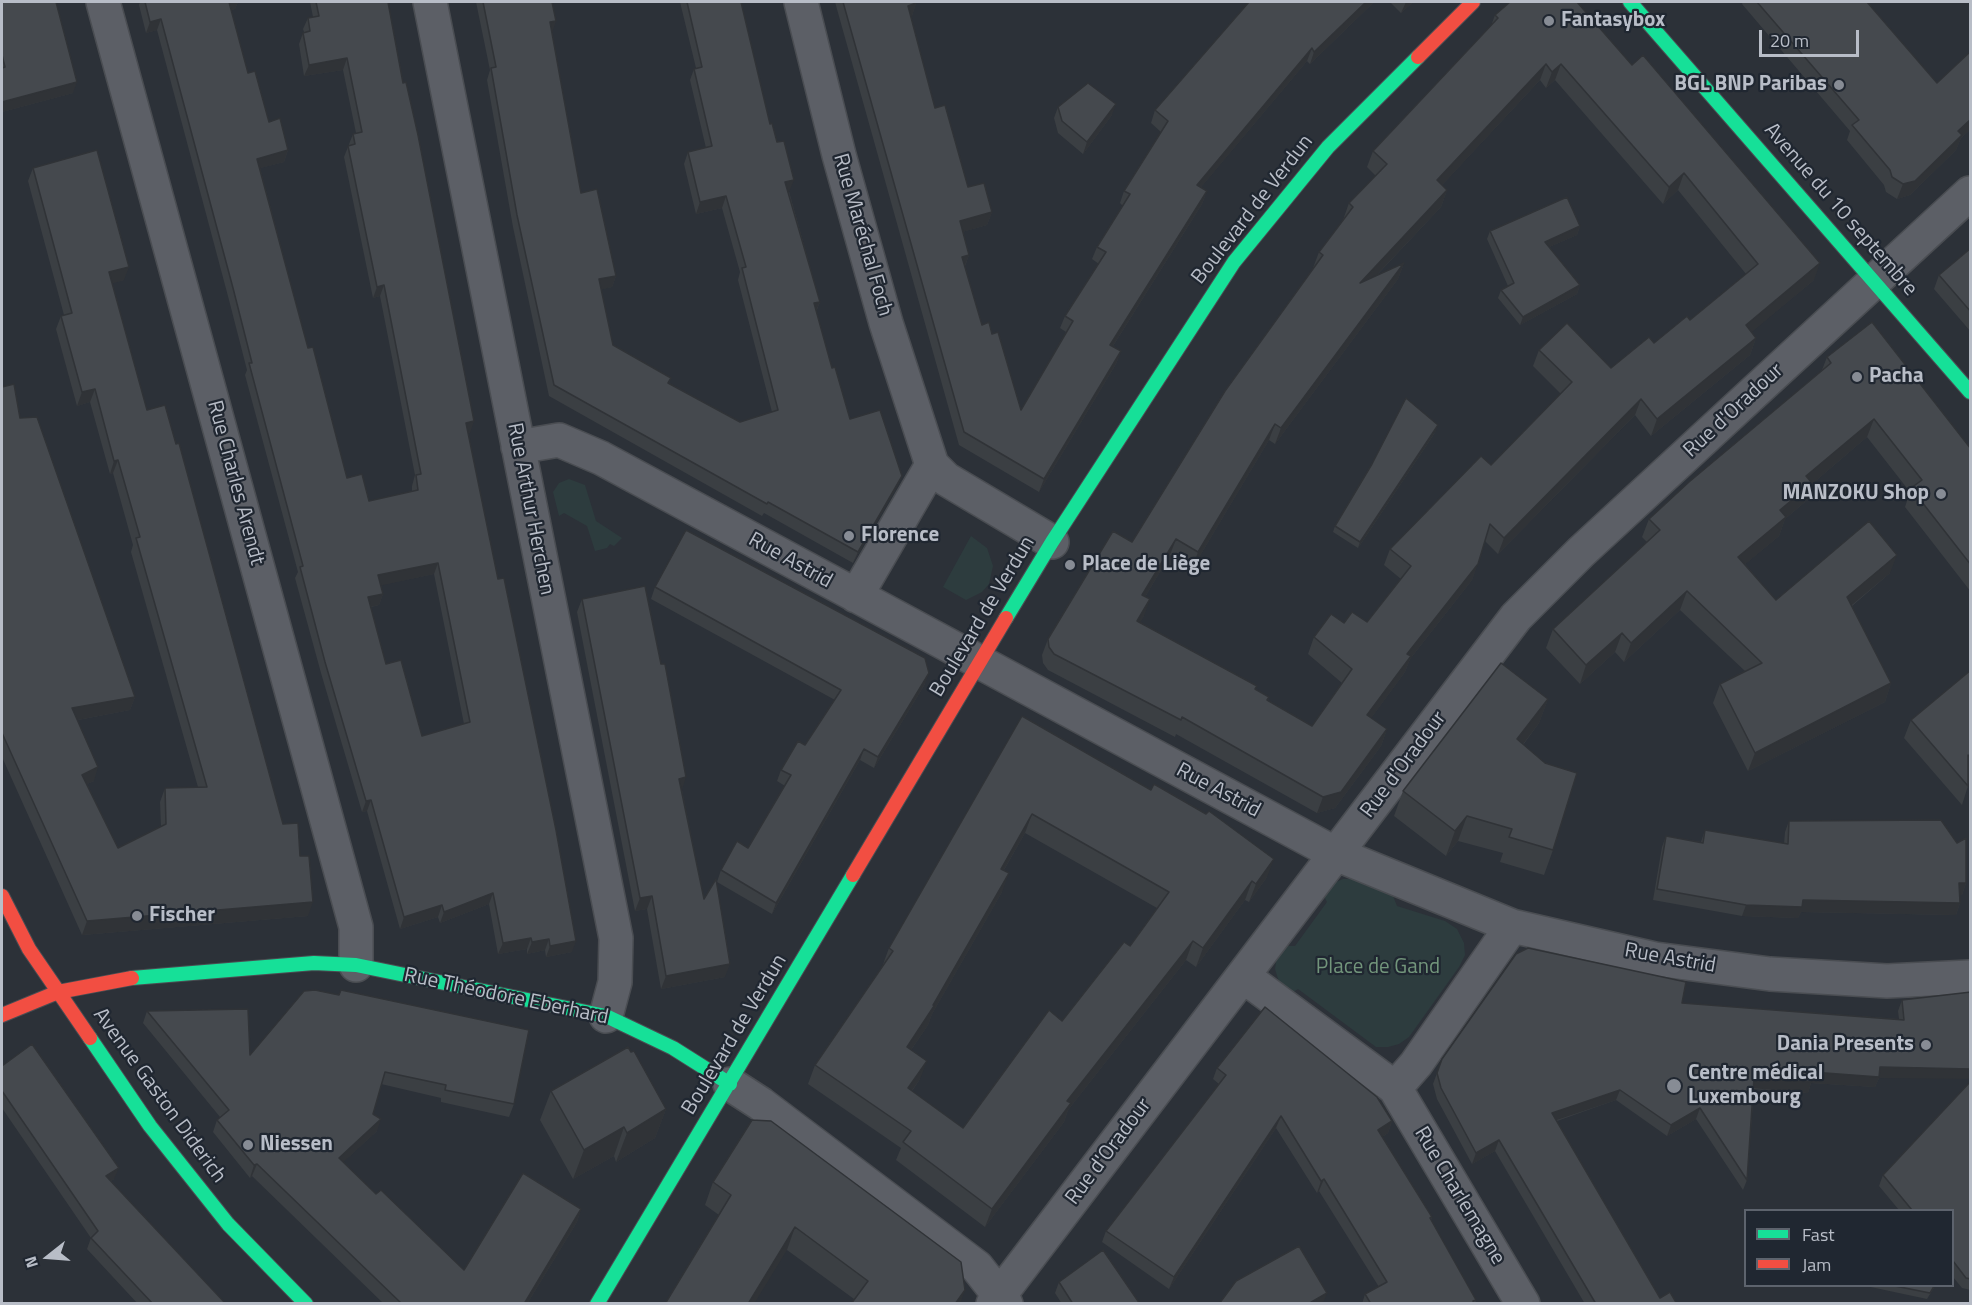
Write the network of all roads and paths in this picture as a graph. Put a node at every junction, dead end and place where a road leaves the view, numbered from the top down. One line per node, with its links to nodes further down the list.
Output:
1 (103, 2): 17 (street, Rue Charles Arendt)
2 (430, 2): 9 (street, Rue Arthur Herchen)
3 (801, 2): 10 (street, Rue Maréchal Foch)
4 (1473, 2): 11 (street, Boulevard de Verdun)
5 (1630, 2): 7 (street, Avenue du 10 septembre)
6 (1971, 193): 7 (street, Rue d'Oradour)
7 (1875, 282): 8 (street, Avenue du 10 septembre); 14 (street, Rue d'Oradour)
8 (1971, 392)
9 (518, 447): 12 (street, Rue Astrid); 22 (street, Rue Arthur Herchen)
10 (932, 465): 11 (street); 12 (street)
11 (1052, 542): 13 (street, Boulevard de Verdun)
12 (856, 596): 13 (street, Rue Astrid)
13 (979, 663): 14 (street, Rue Astrid); 23 (street, Boulevard de Verdun)
14 (1336, 854): 16 (street, Rue Astrid); 18 (street, Rue d'Oradour)
15 (2, 896): 20 (street, Avenue Gaston Diderich)
16 (1512, 926): 19 (street, Rue Astrid); 24 (street)
17 (356, 965): 20 (street, Rue Théodore Eberhard); 22 (street, Rue Théodore Eberhard)
18 (1243, 976): 24 (street, Rue Charlemagne); 25 (street, Rue d'Oradour)
19 (1971, 977)
20 (58, 992): 21 (street, Rue Théodore Eberhard); 26 (street, Avenue Gaston Diderich)
21 (2, 1015)
22 (606, 1016): 23 (street, Rue Théodore Eberhard)
23 (730, 1084): 25 (street, Rue Théodore Eberhard); 27 (street, Boulevard de Verdun)
24 (1395, 1088): 28 (street, Rue Charlemagne)
25 (1000, 1300)
26 (306, 1304)
27 (597, 1304)
28 (1523, 1304)

